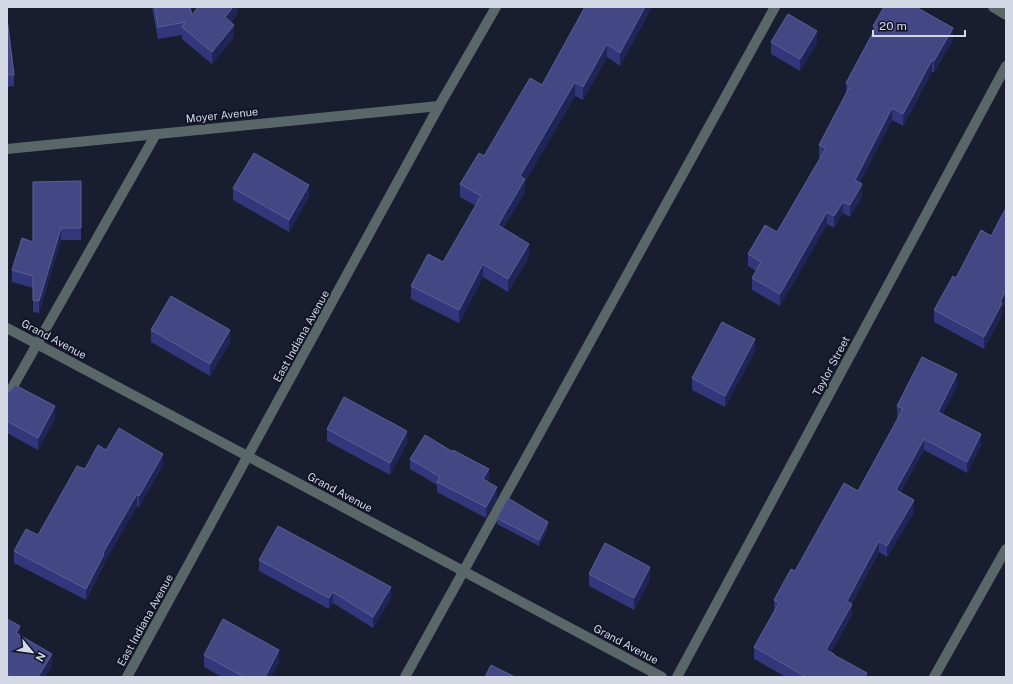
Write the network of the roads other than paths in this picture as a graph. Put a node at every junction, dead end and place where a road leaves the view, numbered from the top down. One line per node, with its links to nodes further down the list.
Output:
1 (496, 7): 6 (street, East Indiana Avenue)
2 (775, 7): 14 (street)
3 (993, 7): 4 (street)
4 (1006, 15)
5 (1006, 66): 18 (street, Taylor Street)
6 (439, 106): 7 (street, Moyer Avenue); 12 (street, East Indiana Avenue)
7 (156, 134): 8 (street, Moyer Avenue); 10 (street)
8 (7, 149)
9 (7, 328): 10 (street, Grand Avenue)
10 (37, 344): 11 (street); 12 (street, Grand Avenue)
11 (7, 397)
12 (248, 457): 14 (street, Grand Avenue); 15 (street, East Indiana Avenue)
13 (1006, 549): 19 (street)
14 (464, 571): 16 (street); 17 (street, Grand Avenue)
15 (127, 677)
16 (405, 677)
17 (662, 677)
18 (677, 677)
19 (934, 677)

